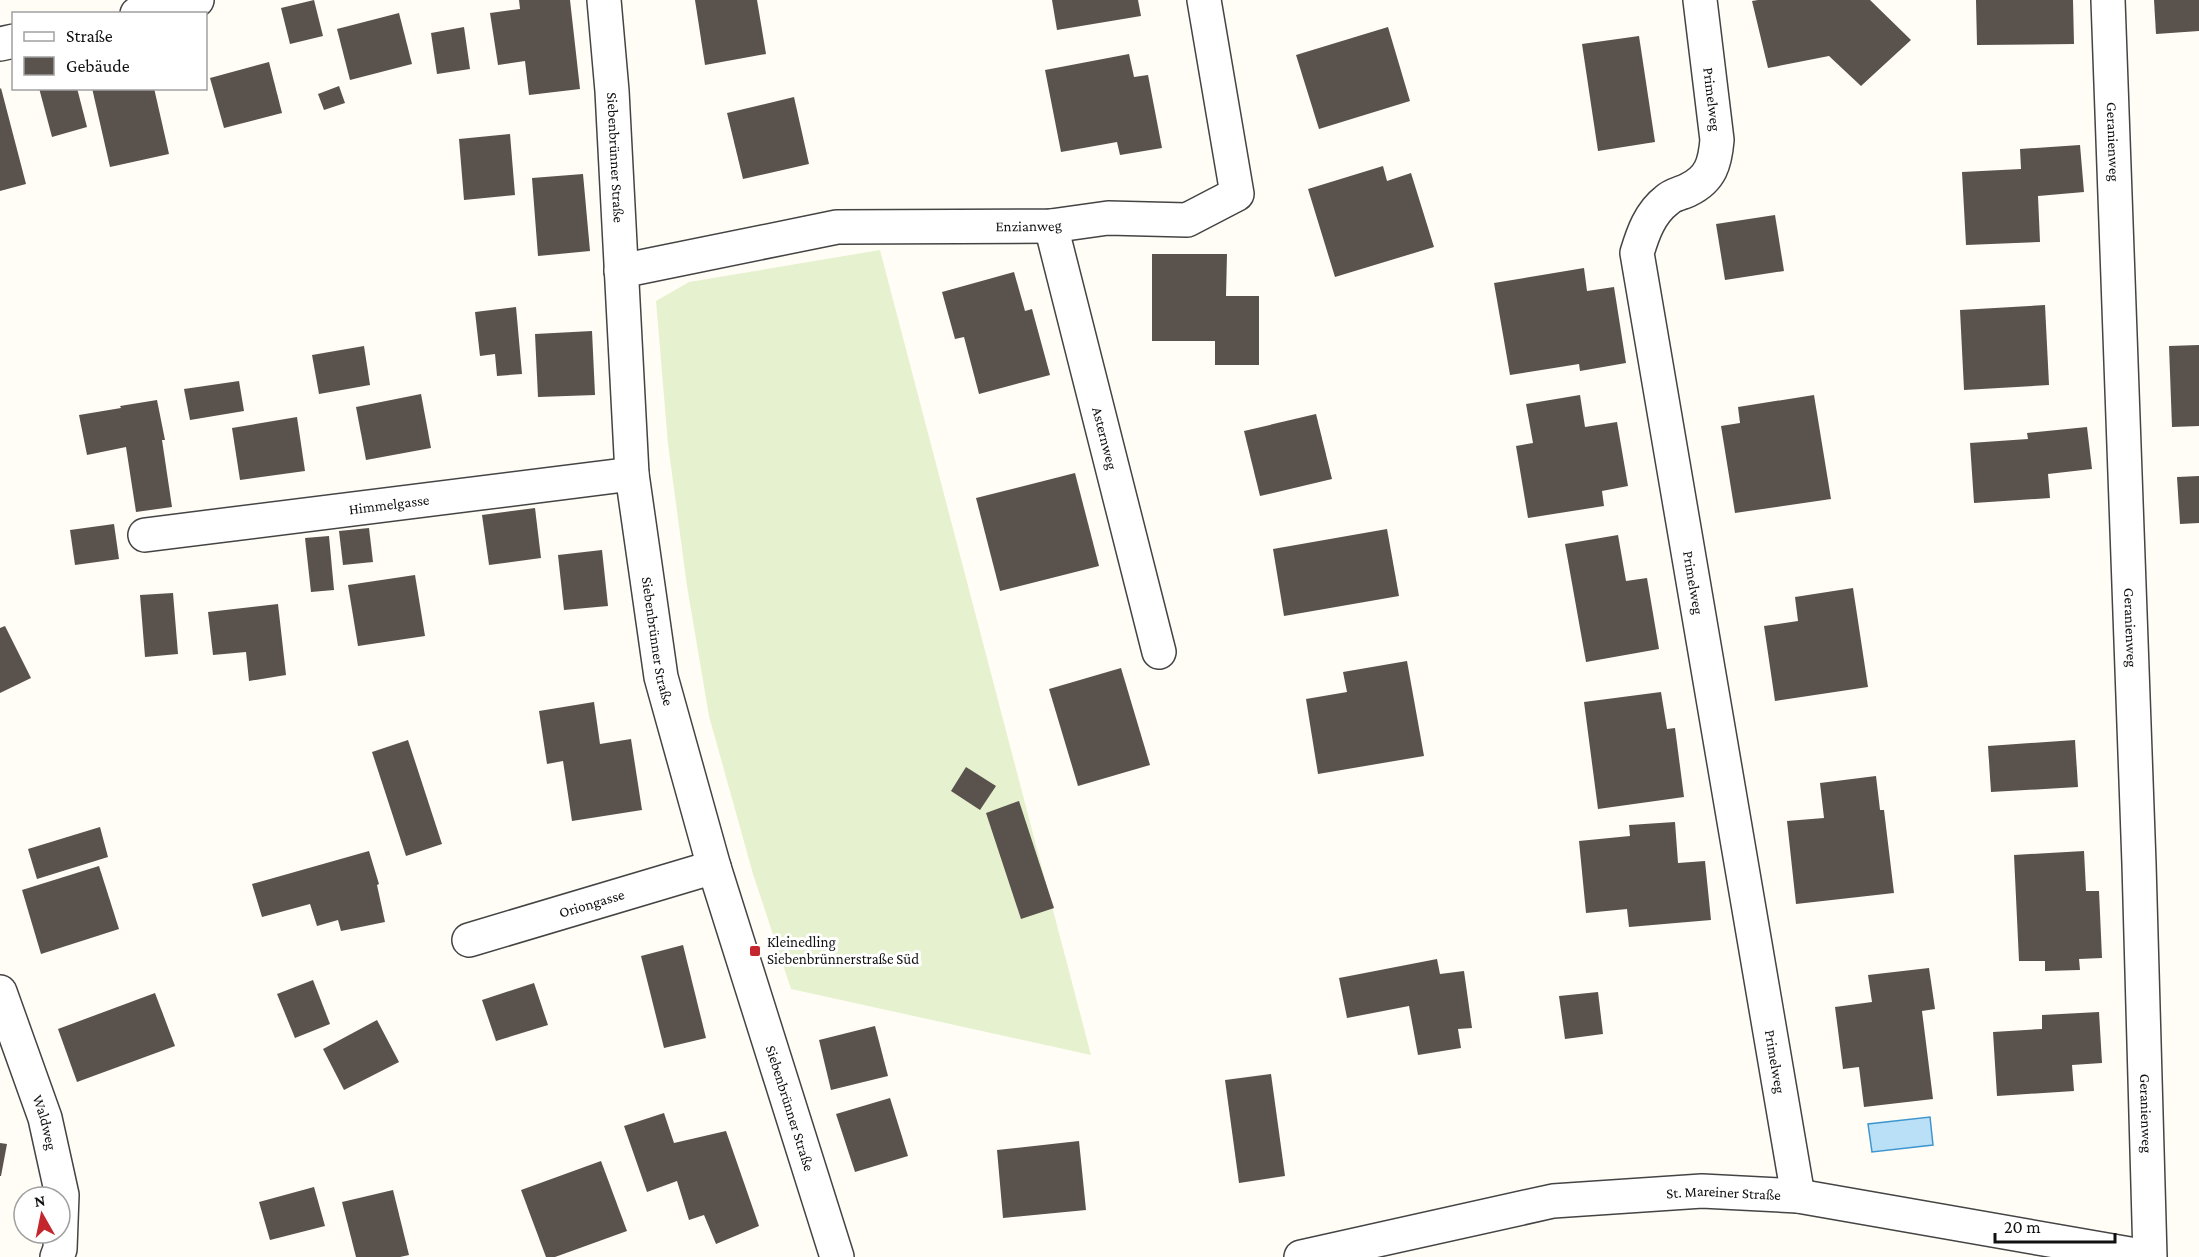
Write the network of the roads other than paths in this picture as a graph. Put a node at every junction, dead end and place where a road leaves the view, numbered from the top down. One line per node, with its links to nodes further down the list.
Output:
1 (197, 0): 6 (street)
2 (604, 0): 8 (street, Siebenbrünner Straße)
3 (1204, 0): 7 (street, Enzianweg)
4 (1700, 0): 15 (street, Primelweg)
5 (2108, 0): 19 (street, Geranienweg)
6 (146, 12)
7 (1051, 226): 8 (street, Enzianweg); 11 (street, Asternweg)
8 (621, 271): 9 (street, Siebenbrünner Straße)
9 (632, 474): 10 (street, Himmelgasse); 12 (street, Siebenbrünner Straße)
10 (145, 534)
11 (1159, 652)
12 (714, 867): 13 (street, Oriongasse); 17 (street, Siebenbrünner Straße)
13 (469, 940)
14 (0, 992): 16 (street, Waldweg)
15 (1798, 1196): 18 (street, St. Mareiner Straße); 19 (street, St. Mareiner Straße)
16 (57, 1257)
17 (837, 1257)
18 (1301, 1257)
19 (2149, 1257)

